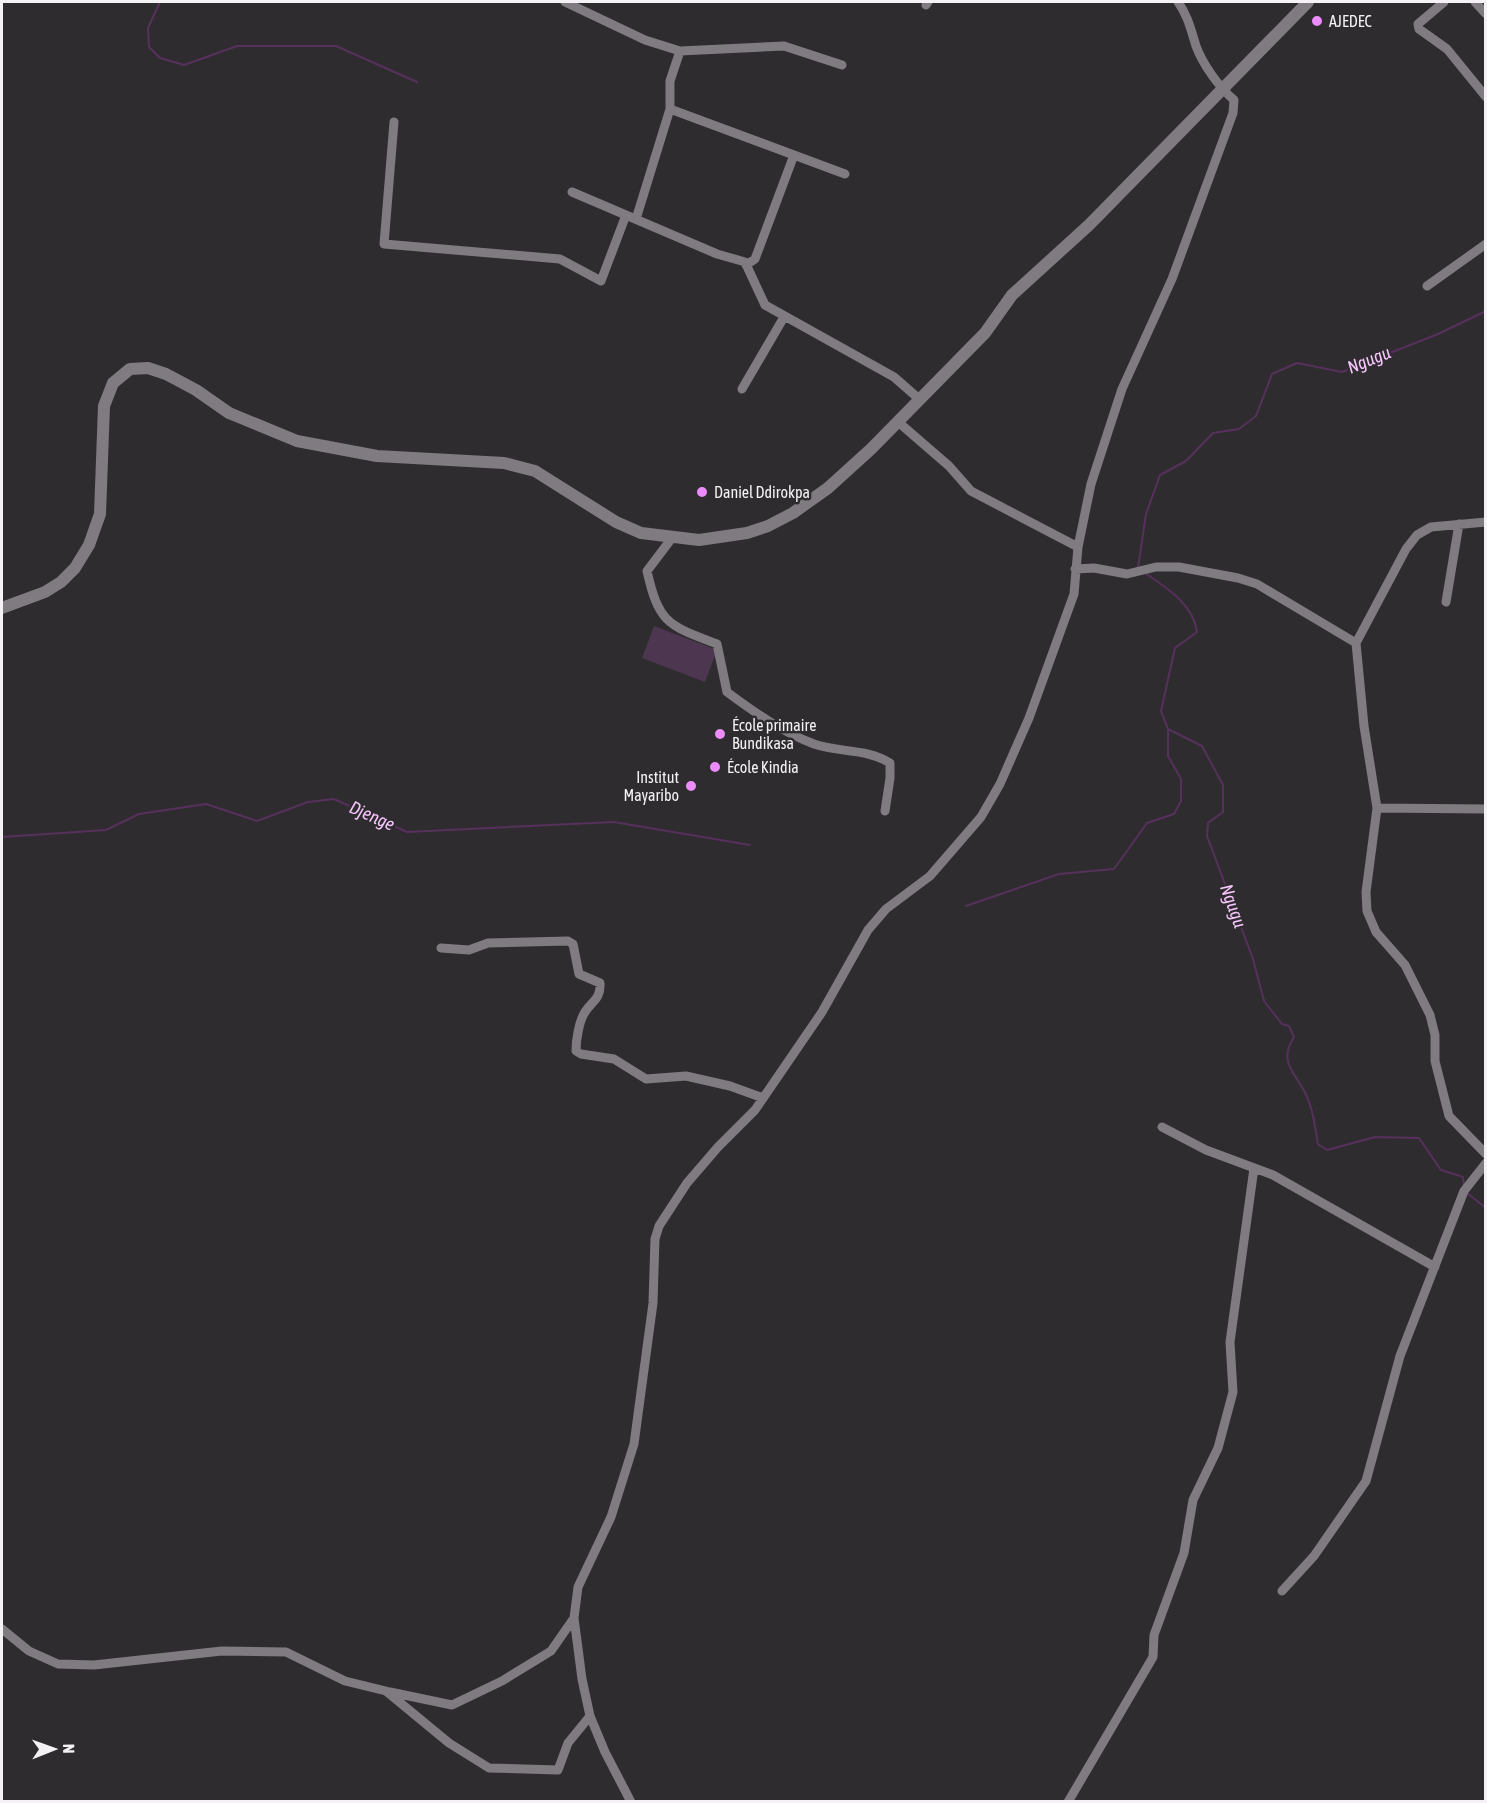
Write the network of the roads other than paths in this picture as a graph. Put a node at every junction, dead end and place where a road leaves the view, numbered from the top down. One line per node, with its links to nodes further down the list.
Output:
1 (565, 2): 7 (street)
2 (1178, 2): 9 (street)
3 (1308, 2): 9 (main road)
4 (1444, 2): 10 (street)
5 (1475, 2): 6 (street)
6 (1485, 14)
7 (680, 51): 8 (street); 11 (street)
8 (842, 65)
9 (1223, 91): 22 (main road); 27 (street)
10 (1485, 97)
11 (670, 109): 13 (street); 16 (street)
12 (394, 122): 16 (street)
13 (794, 155): 14 (street); 18 (street)
14 (844, 174)
15 (572, 192): 16 (street)
16 (631, 217): 18 (street)
17 (1485, 244): 19 (street)
18 (746, 265): 20 (street)
19 (1427, 286)
20 (784, 317): 21 (street); 22 (street)
21 (742, 389)
22 (918, 398): 23 (main road)
23 (897, 421): 26 (main road); 27 (street)
24 (1485, 522): 25 (street)
25 (1459, 524): 29 (street); 31 (street)
26 (672, 538): 30 (main road); 34 (street)
27 (1078, 546): 28 (street)
28 (1075, 569): 31 (street); 36 (street)
29 (1446, 602)
30 (2, 608)
31 (1356, 643): 32 (street)
32 (1377, 808): 33 (street); 38 (street)
33 (1485, 809)
34 (885, 811)
35 (441, 948): 36 (street)
36 (763, 1098): 43 (street)
37 (1162, 1127): 40 (street)
38 (1485, 1154)
39 (1485, 1163): 41 (street)
40 (1254, 1168): 41 (street); 48 (street)
41 (1435, 1267): 42 (street)
42 (1282, 1591)
43 (574, 1618): 45 (street); 46 (street)
44 (2, 1629): 45 (street)
45 (386, 1691): 46 (street)
46 (590, 1716): 47 (street)
47 (631, 1802)
48 (1068, 1802)

